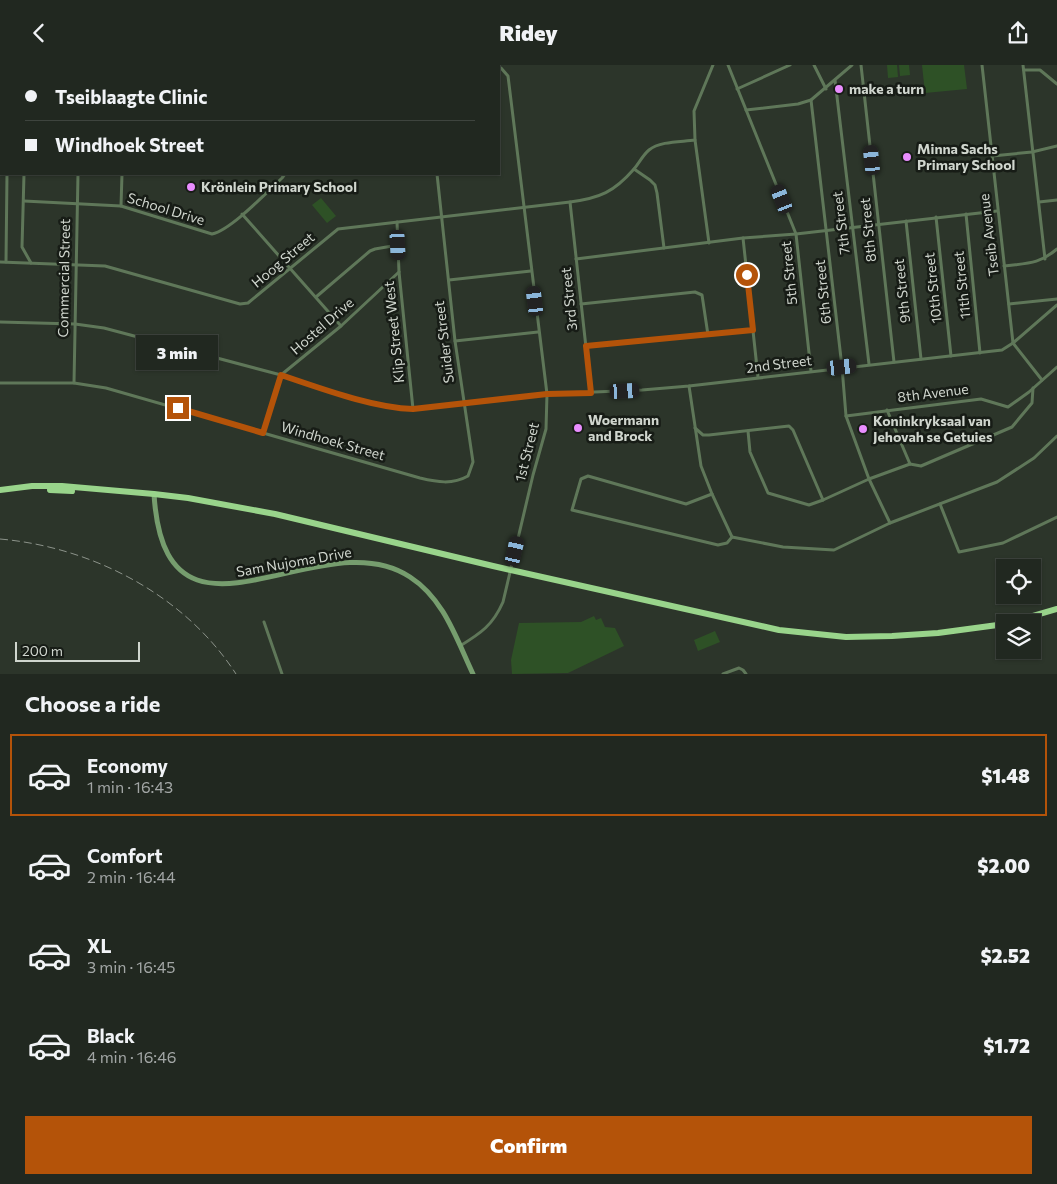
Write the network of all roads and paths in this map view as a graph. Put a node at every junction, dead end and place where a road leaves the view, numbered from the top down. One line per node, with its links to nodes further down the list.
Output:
1 (713, 65): 17 (street)
2 (728, 65): 13 (street, 5th Street)
3 (790, 65): 13 (street)
4 (814, 65): 14 (street)
5 (852, 65): 11 (street)
6 (861, 65): 42 (street, 8th Street)
7 (982, 65): 20 (street, Tseib Avenue)
8 (1023, 65): 10 (street)
9 (500, 68): 34 (street, 1st Street)
10 (1024, 70): 12 (street); 19 (street)
11 (836, 80): 14 (street); 43 (street, 7th Street)
12 (1057, 84)
13 (737, 89): 16 (street, 5th Street)
14 (826, 89): 15 (street)
15 (811, 100): 16 (street); 44 (street, 6th Street)
16 (746, 110): 45 (street, 5th Street)
17 (695, 140): 21 (street, Hoog Street); 47 (street)
18 (1057, 146): 19 (street)
19 (1032, 152): 20 (street); 31 (street)
20 (992, 156): 35 (street, Tseib Avenue)
21 (634, 169): 30 (street, Hoog Street); 49 (street)
22 (7, 175): 54 (street)
23 (24, 175): 28 (street)
24 (78, 175): 32 (street, Commercial Street)
25 (122, 175): 33 (street)
26 (284, 175): 36 (street, School Drive)
27 (437, 175): 39 (street, Suider Street)
28 (24, 201): 32 (street, School Drive); 55 (street)
29 (1057, 201): 31 (street)
30 (570, 202): 34 (street, Hoog Street); 51 (street, 3rd Street)
31 (1039, 202): 52 (street)
32 (77, 204): 33 (street, School Drive); 56 (street, Commercial Street)
33 (121, 207): 36 (street, School Drive)
34 (524, 208): 39 (street, Hoog Street); 59 (street, 1st Street)
35 (997, 211): 37 (street); 57 (street, Tseib Avenue)
36 (242, 214): 58 (street)
37 (966, 215): 38 (street); 76 (street, 11th Street)
38 (936, 217): 40 (street); 77 (street, 10th Street)
39 (441, 218): 41 (street, Hoog Street); 61 (street, Suider Street)
40 (906, 221): 42 (street); 78 (street, 9th Street)
41 (397, 222): 48 (street, Klip Street West); 58 (street, Hoog Street)
42 (879, 224): 43 (street); 79 (street, 8th Street)
43 (853, 227): 44 (street); 80 (street, 7th Street)
44 (827, 231): 45 (street); 81 (street, 6th Street)
45 (796, 235): 46 (street); 83 (street, 5th Street)
46 (744, 238): 47 (street); 70 (street)
47 (709, 243): 49 (street)
48 (398, 245): 60 (street, Klip Street West); 62 (street)
49 (664, 248): 51 (street)
50 (1057, 249): 52 (street)
51 (576, 259): 64 (street, 3rd Street)
52 (1045, 259): 57 (street)
53 (0, 262): 54 (street, Hoog Street)
54 (6, 262): 55 (street, Hoog Street)
55 (32, 263): 56 (street, Hoog Street)
56 (76, 265): 58 (street, Hoog Street); 68 (street, Commercial Street)
57 (1004, 266): 65 (street, Tseib Avenue)
58 (290, 268): 62 (street)
59 (531, 271): 61 (street); 71 (street, 1st Street)
60 (400, 272): 69 (street, Hostel Drive); 94 (street, Klip Street West)
61 (448, 280): 73 (street, Suider Street)
62 (316, 297): 69 (street)
63 (1057, 299): 65 (street)
64 (581, 304): 72 (street); 75 (street, 3rd Street)
65 (1009, 304): 74 (street, Tseib Avenue)
66 (1057, 305): 74 (street, 2nd Street)
67 (0, 323): 68 (street, 2nd Street)
68 (75, 324): 84 (street, 2nd Street); 88 (street, Commercial Street)
69 (341, 326): 84 (street, Hostel Drive)
70 (753, 330): 72 (street); 85 (street)
71 (538, 332): 73 (street); 92 (street, 1st Street)
72 (708, 335): 75 (street)
73 (455, 341): 93 (street, Suider Street)
74 (1013, 343): 76 (street, 2nd Street); 86 (street)
75 (586, 346): 91 (street, 3rd Street)
76 (980, 353): 77 (street, 2nd Street)
77 (951, 356): 78 (street, 2nd Street)
78 (922, 359): 79 (street, 2nd Street)
79 (894, 362): 80 (street, 2nd Street)
80 (869, 365): 81 (street, 2nd Street)
81 (842, 367): 83 (street, 2nd Street); 96 (street, 6th Street)
82 (1057, 367): 86 (street, 8th Avenue)
83 (811, 371): 85 (street, 2nd Street)
84 (281, 375): 94 (street, 2nd Street); 99 (street)
85 (758, 377): 89 (street, 2nd Street)
86 (1042, 380): 90 (street, 8th Avenue)
87 (0, 383): 88 (street, Windhoek Street)
88 (74, 383): 99 (street, Windhoek Street)
89 (689, 386): 91 (street, 2nd Street); 97 (street)
90 (1034, 388): 95 (street, 8th Avenue); 102 (street)
91 (591, 393): 92 (street, 2nd Street)
92 (547, 394): 93 (street, 2nd Street); 116 (street, 1st Street)
93 (463, 403): 94 (street, 2nd Street); 101 (street, Suider Street)
94 (413, 409)
95 (887, 410): 96 (street, 8th Avenue); 102 (street)
96 (846, 416): 103 (street, 6th Street)
97 (695, 428): 98 (street); 105 (street)
98 (748, 431): 107 (street); 107 (street)
99 (263, 433): 101 (street, Windhoek Street)
100 (1057, 436): 108 (street)
101 (473, 462)
102 (910, 464): 103 (street)
103 (869, 479): 107 (street); 110 (street, 6th Street)
104 (2, 489): 106 (highway)
105 (712, 495): 111 (street); 111 (street)
106 (154, 496): 115 (highway); 116 (main road, Sam Nujoma Drive)
107 (823, 500)
108 (940, 504): 109 (street); 110 (street)
109 (1057, 517)
110 (890, 523): 111 (street)
111 (732, 537)
112 (1057, 609): 113 (highway)
113 (1040, 614)
114 (264, 623): 117 (street)
115 (996, 625)
116 (459, 646): 118 (main road, Sam Nujoma Drive)
117 (282, 674)
118 (472, 674)
119 (723, 674): 120 (street)
120 (746, 674)

